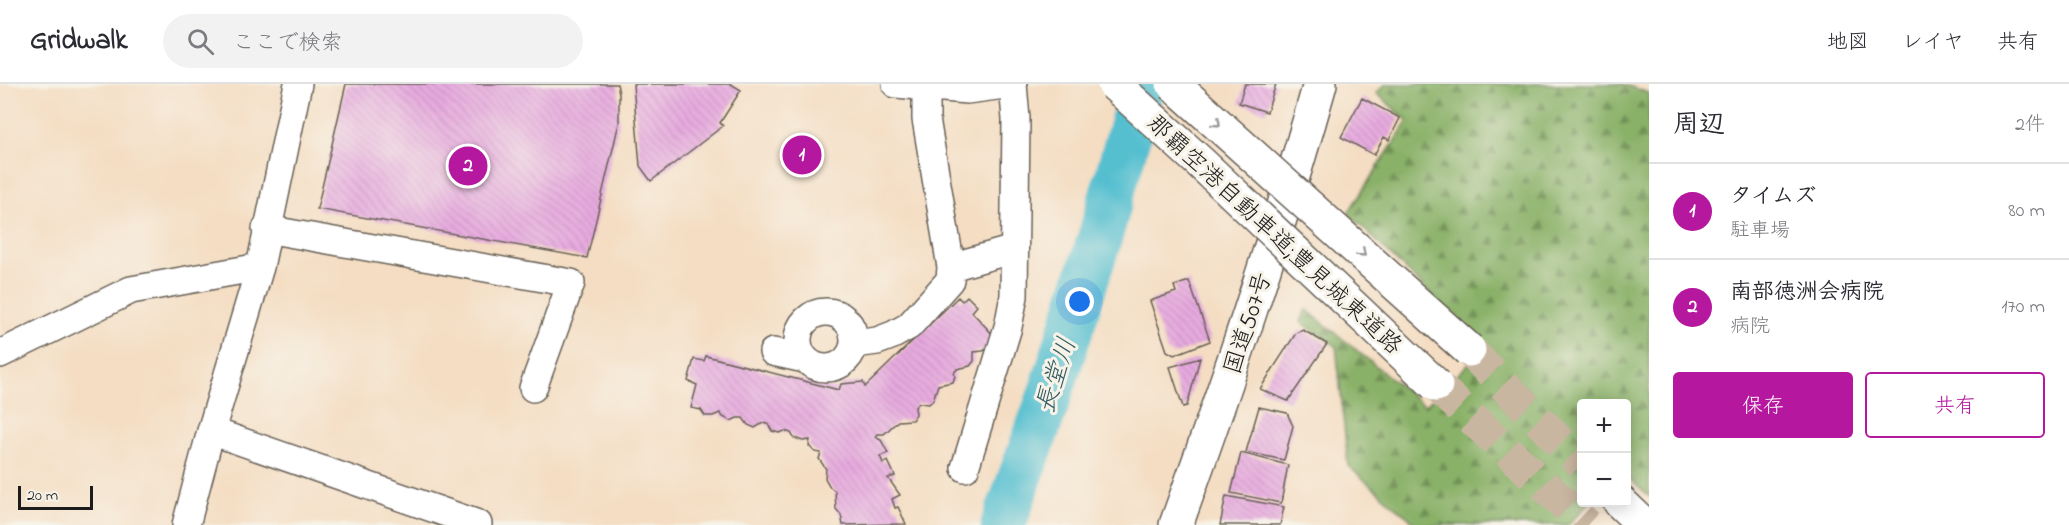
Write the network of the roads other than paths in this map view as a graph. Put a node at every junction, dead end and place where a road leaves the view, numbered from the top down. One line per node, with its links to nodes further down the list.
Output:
1 (298, 84): 8 (street)
2 (896, 84): 7 (street)
3 (1012, 84): 7 (street); 9 (street)
4 (1114, 84): 17 (highway, 那覇空港自動車道;豊見城東道路, bridge)
5 (1173, 84): 13 (highway, 那覇空港自動車道;豊見城東道路, one-way to 13, bridge)
6 (1320, 84): 24 (highway, 国道507号)
7 (926, 87): 11 (street)
8 (266, 229): 10 (street); 18 (street)
9 (1014, 249): 11 (street); 20 (street)
10 (260, 267): 15 (street); 19 (street)
11 (951, 267): 12 (street)
12 (855, 344): 16 (street); 16 (street)
13 (1469, 350)
14 (773, 352): 16 (street)
15 (0, 354)
16 (805, 359)
17 (1436, 385)
18 (533, 388)
19 (211, 431): 22 (street); 23 (street)
20 (965, 468)
21 (1625, 507): 25 (highway)
22 (478, 524)
23 (186, 525)
24 (1176, 525)
25 (1644, 525)

